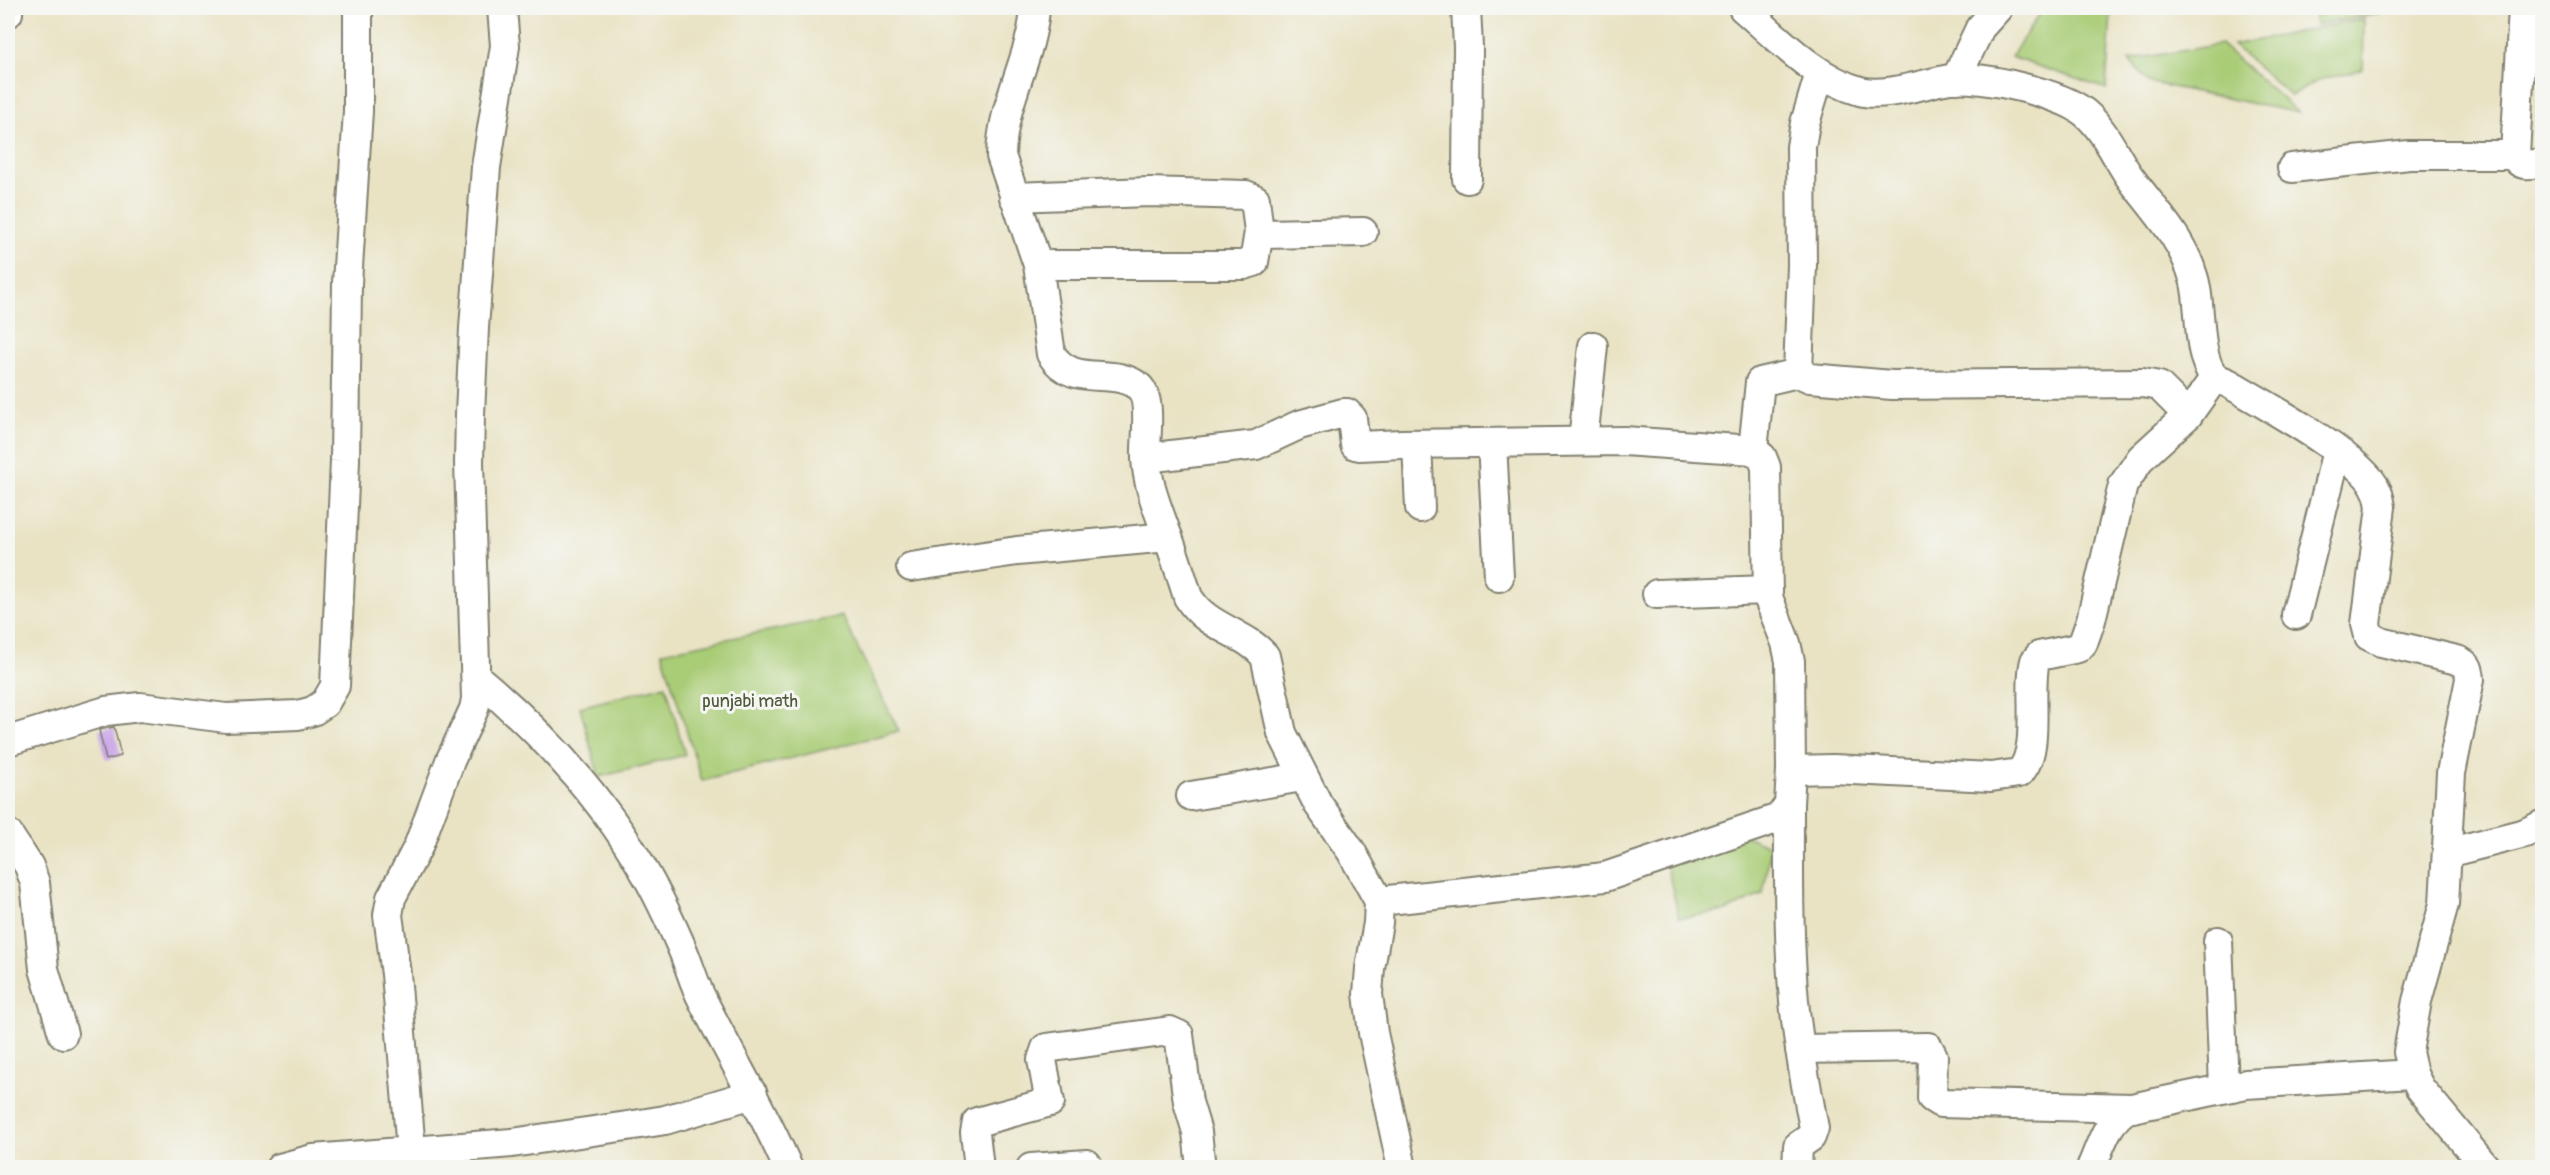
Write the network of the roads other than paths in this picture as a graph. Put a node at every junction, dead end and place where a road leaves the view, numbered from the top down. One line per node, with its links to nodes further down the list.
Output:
1 (8, 8): 9 (street)
2 (358, 8): 38 (street)
3 (502, 8): 37 (street)
4 (1035, 8): 16 (street)
5 (1466, 8): 15 (street)
6 (1743, 8): 10 (street)
7 (1998, 8): 11 (street)
8 (2523, 8): 12 (street)
9 (8, 13)
10 (1820, 73): 11 (street); 21 (street)
11 (1956, 79): 22 (street)
12 (2515, 155): 13 (street); 14 (street)
13 (2542, 163)
14 (2292, 168)
15 (1467, 179)
16 (1014, 197): 17 (street); 19 (street)
17 (1258, 232): 18 (street); 19 (street)
18 (1363, 232)
19 (1038, 265): 29 (street)
20 (1593, 346): 24 (street)
21 (1798, 373): 23 (street); 27 (street)
22 (2215, 377): 23 (street); 28 (street)
23 (2187, 415): 39 (street)
24 (1583, 441): 25 (street); 27 (street)
25 (1492, 443): 26 (street); 33 (street)
26 (1416, 444): 29 (street); 30 (street)
27 (1753, 450): 34 (street)
28 (2337, 451): 36 (street); 45 (street)
29 (1146, 458): 31 (street)
30 (1420, 508)
31 (1168, 537): 32 (street); 40 (street)
32 (910, 567)
33 (1499, 577)
34 (1768, 590): 35 (street); 39 (street)
35 (1657, 594)
36 (2296, 615)
37 (476, 677): 52 (street); 54 (street)
38 (8, 741)
39 (1791, 770): 42 (street)
40 (1302, 777): 41 (street); 46 (street)
41 (1191, 796)
42 (1790, 804): 46 (street); 49 (street)
43 (2542, 825): 45 (street)
44 (8, 834): 48 (street)
45 (2447, 853): 50 (street)
46 (1379, 901): 62 (street)
47 (2218, 941): 51 (street)
48 (63, 1034)
49 (1800, 1049): 53 (street); 63 (street)
50 (2413, 1074): 51 (street); 65 (street)
51 (2224, 1087): 53 (street)
52 (753, 1094): 55 (street); 58 (street)
53 (2132, 1108): 64 (street)
54 (411, 1150): 55 (street); 57 (street)
55 (461, 1158)
56 (1087, 1164): 60 (street)
57 (280, 1167)
58 (788, 1167)
59 (979, 1167): 61 (street)
60 (1031, 1167)
61 (1202, 1167)
62 (1402, 1167)
63 (1797, 1167)
64 (2091, 1167)
65 (2486, 1167)

